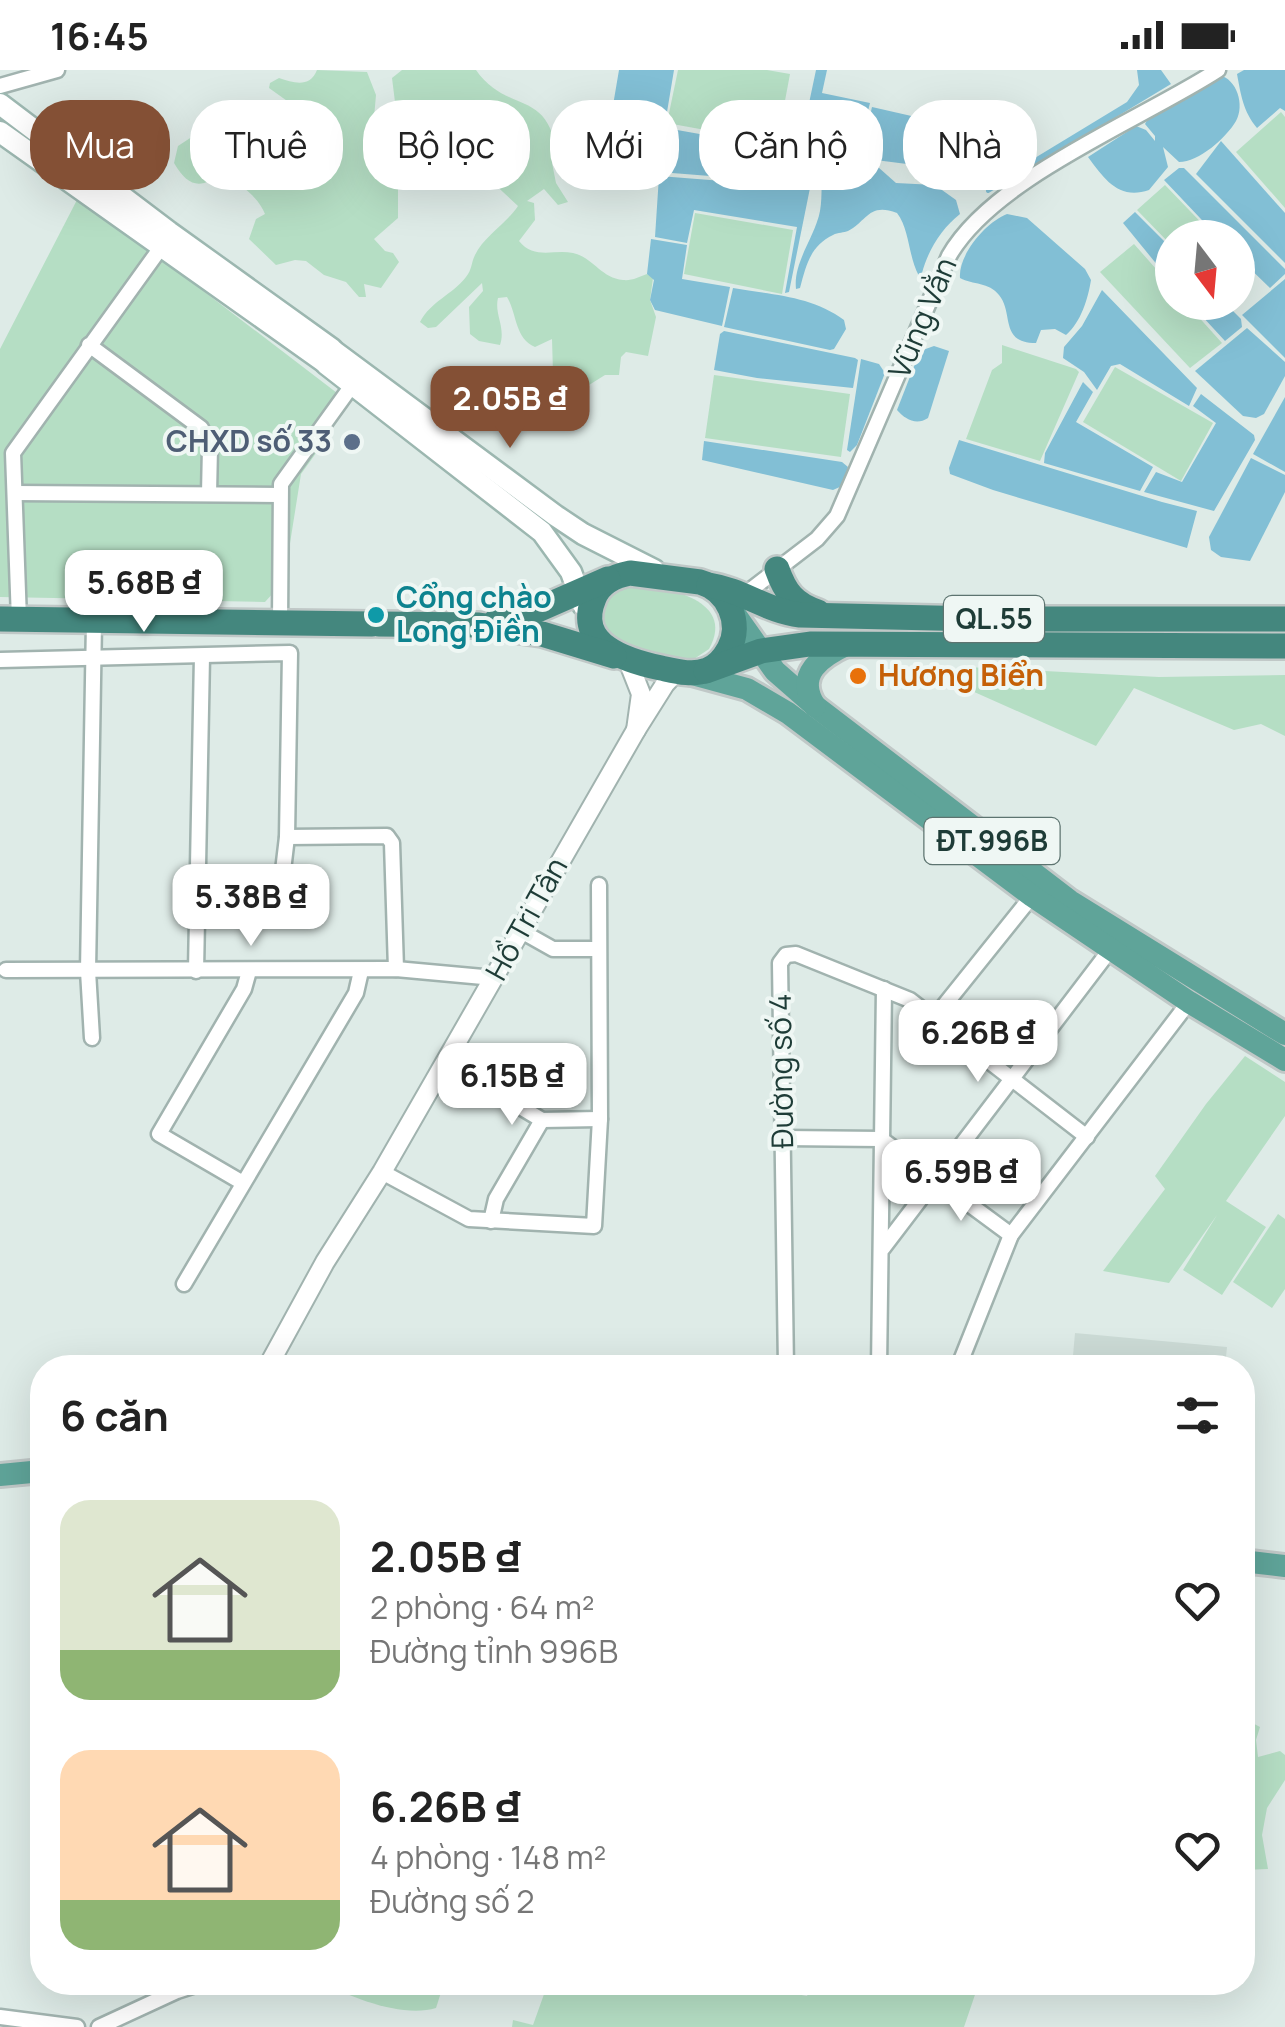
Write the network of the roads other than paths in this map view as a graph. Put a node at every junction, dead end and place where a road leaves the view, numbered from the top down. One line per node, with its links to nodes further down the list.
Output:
1 (57, 70): 3 (street)
2 (1218, 70): 13 (street, Vũng Vằn)
3 (0, 86)
4 (0, 104): 8 (main road)
5 (0, 132): 6 (main road)
6 (162, 246): 7 (street); 8 (main road)
7 (88, 345): 10 (street); 11 (street)
8 (329, 357): 9 (main road); 15 (main road)
9 (353, 384): 12 (street); 16 (main road)
10 (15, 494): 11 (street); 19 (street)
11 (209, 494): 12 (street)
12 (279, 495): 22 (street)
13 (777, 569): 17 (street, Vũng Vằn); 18 (highway)
14 (617, 576): 15 (highway); 16 (highway); 23 (highway)
15 (670, 578): 17 (highway, QL.55)
16 (578, 590): 23 (main road); 24 (highway)
17 (738, 602): 18 (highway, QL.55); 27 (main road, ĐT.996B); 33 (highway)
18 (832, 617): 20 (highway, QL.55)
19 (9, 619): 21 (highway)
20 (1285, 620)
21 (94, 622): 22 (highway); 29 (street)
22 (280, 623): 24 (highway)
23 (590, 624): 31 (highway)
24 (479, 625): 31 (highway)
25 (848, 644): 26 (highway, QL.55); 27 (highway, QL.55); 34 (main road)
26 (1285, 646)
27 (761, 651): 33 (highway, QL.55); 34 (main road, ĐT.996B)
28 (202, 656): 29 (street); 36 (street); 45 (street)
29 (93, 658): 30 (street); 47 (street)
30 (0, 660)
31 (628, 661): 32 (highway); 35 (street)
32 (677, 671): 33 (highway); 35 (street, Hồ Tri Tân); 39 (main road, ĐT.996B)
33 (706, 671)
34 (815, 706): 53 (main road, ĐT.996B)
35 (636, 730): 40 (street, Hồ Tri Tân)
36 (287, 838): 37 (street); 43 (street)
37 (282, 878)
38 (599, 885): 41 (street)
39 (1032, 896): 42 (main road, ĐT.996B); 52 (street)
40 (521, 931): 41 (street); 49 (street, Hồ Tri Tân)
41 (597, 949): 58 (street)
42 (1110, 950): 51 (main road, ĐT.996B); 57 (street)
43 (396, 969): 48 (street); 49 (street)
44 (6, 970): 47 (street)
45 (196, 970): 46 (street); 47 (street)
46 (249, 970): 48 (street); 65 (street)
47 (88, 971): 54 (street)
48 (361, 971): 65 (street)
49 (494, 978): 56 (street, Hồ Tri Tân)
50 (884, 989): 52 (street, Đường số 4); 60 (street, Đường số 4); 62 (street)
51 (1189, 1002): 55 (main road, ĐT.996B); 61 (street)
52 (936, 1017): 57 (street, Đường số 4)
53 (1285, 1034)
54 (92, 1038)
55 (1285, 1060)
56 (445, 1062): 59 (street); 63 (street, Hồ Tri Tân)
57 (1010, 1077): 61 (street, Đường số 4); 64 (street)
58 (600, 1119): 59 (street); 66 (street)
59 (542, 1120): 66 (street)
60 (784, 1138): 62 (street); 71 (street, Đường số 4)
61 (1087, 1138): 67 (street)
62 (881, 1139): 64 (street); 68 (street)
63 (382, 1172): 66 (street); 70 (street, Hồ Tri Tân)
64 (938, 1178): 67 (street); 68 (street)
65 (243, 1183): 69 (street)
66 (491, 1221)
67 (1011, 1235): 73 (street)
68 (883, 1248): 72 (street)
69 (184, 1284)
70 (274, 1355)
71 (786, 1355)
72 (879, 1355)
73 (963, 1355)
74 (30, 1471): 75 (main road)
75 (0, 1475)
76 (1255, 1563): 77 (main road)
77 (1285, 1566)
78 (166, 1995): 81 (street)
79 (0, 2017): 80 (street)
80 (78, 2027)
81 (99, 2027)

